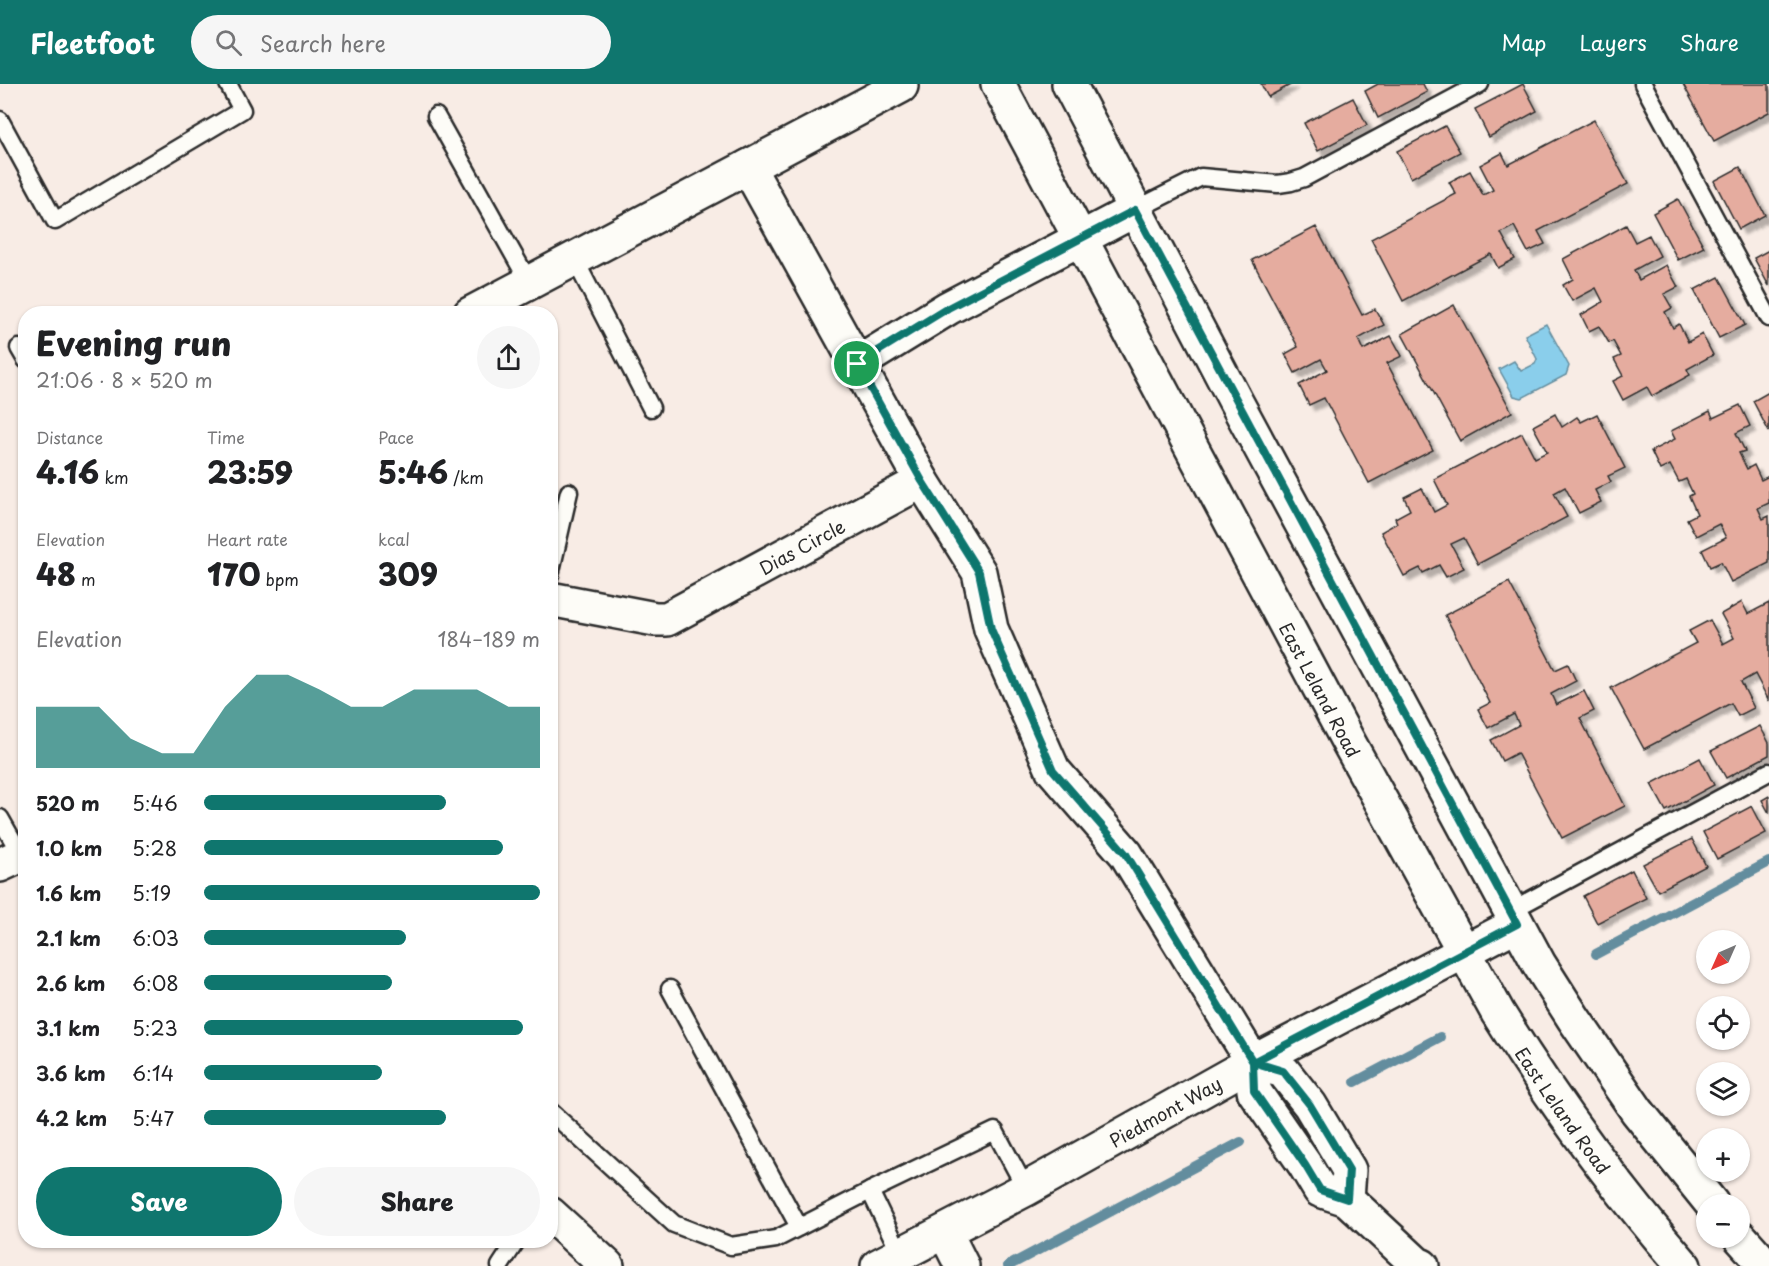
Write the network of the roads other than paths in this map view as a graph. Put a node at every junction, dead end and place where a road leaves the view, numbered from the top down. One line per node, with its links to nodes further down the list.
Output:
1 (228, 84): 8 (lane)
2 (998, 84): 11 (street, East Leland Road)
3 (1069, 84): 10 (street)
4 (1480, 84): 10 (lane)
5 (1643, 84): 15 (lane)
6 (901, 86): 9 (street)
7 (436, 116): 13 (lane)
8 (0, 120)
9 (748, 168): 12 (street); 16 (street)
10 (1135, 210): 11 (street); 25 (street)
11 (1081, 238): 16 (street); 26 (street, East Leland Road)
12 (574, 258): 13 (street); 17 (lane)
13 (529, 282): 14 (street)
14 (485, 306)
15 (1769, 318)
16 (857, 364): 18 (street)
17 (651, 408)
18 (922, 481): 21 (street, Dias Circle); 28 (street)
19 (569, 492): 20 (lane)
20 (558, 540)
21 (558, 600)
22 (1769, 772): 25 (lane)
23 (0, 818): 24 (lane)
24 (15, 857)
25 (1513, 918): 26 (street, Piedmont Way); 32 (street)
26 (1465, 951): 28 (street, Piedmont Way); 43 (street, East Leland Road)
27 (670, 989): 34 (lane)
28 (1253, 1062): 30 (street, Piedmont Way); 39 (street)
29 (558, 1118): 34 (lane)
30 (1026, 1189): 31 (lane); 35 (street, Piedmont Way)
31 (870, 1191): 34 (lane); 38 (lane)
32 (1704, 1194)
33 (558, 1221): 41 (street)
34 (799, 1227)
35 (945, 1232): 38 (street, Piedmont Way); 42 (street)
36 (512, 1248): 40 (lane)
37 (1750, 1248): 44 (street)
38 (889, 1260)
39 (1418, 1265)
40 (500, 1266)
41 (607, 1266)
42 (962, 1266)
43 (1684, 1266)
44 (1766, 1266)

